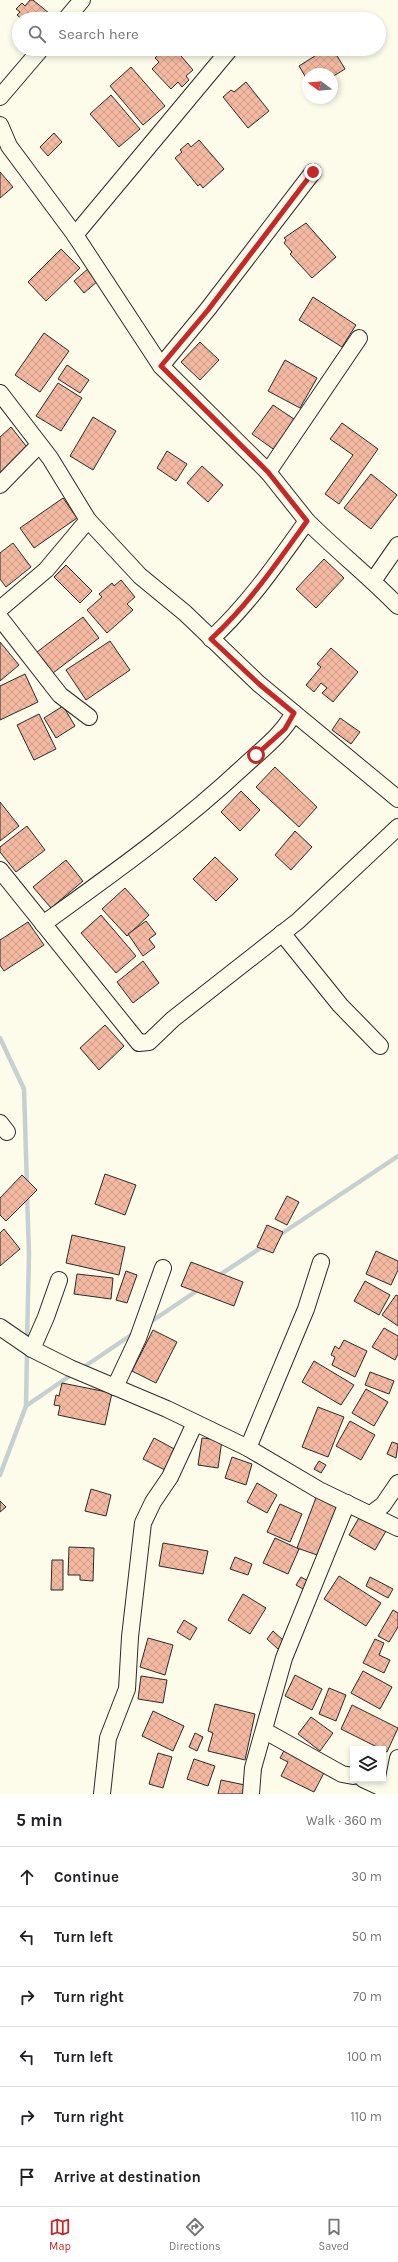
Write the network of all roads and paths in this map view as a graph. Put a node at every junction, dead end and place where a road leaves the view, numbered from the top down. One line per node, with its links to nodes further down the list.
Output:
1 (82, 0): 2 (street)
2 (72, 12)
3 (34, 56): 5 (street)
4 (224, 56): 8 (street)
5 (0, 97)
6 (0, 125): 8 (street)
7 (313, 172): 10 (street)
8 (75, 236): 10 (street)
9 (359, 338): 13 (street)
10 (161, 366): 13 (street)
11 (0, 393): 12 (street)
12 (40, 445): 14 (street); 15 (street)
13 (268, 472): 16 (street)
14 (0, 485)
15 (88, 520): 20 (street); 22 (street)
16 (307, 521): 18 (street); 22 (street)
17 (398, 545): 18 (street)
18 (373, 582): 19 (street)
19 (398, 606)
20 (0, 609)
21 (0, 618): 24 (street)
22 (211, 639): 23 (street)
23 (294, 713): 25 (street); 28 (street)
24 (90, 718)
25 (398, 799)
26 (398, 827): 29 (street)
27 (0, 870): 28 (street)
28 (43, 924): 29 (street)
29 (282, 933): 30 (street)
30 (380, 1046)
31 (320, 1262): 38 (street)
32 (164, 1268): 36 (street)
33 (58, 1280): 35 (street)
34 (0, 1327): 35 (street)
35 (32, 1349): 36 (street)
36 (115, 1386): 37 (street)
37 (195, 1423): 38 (street); 48 (street)
38 (248, 1448): 40 (street)
39 (398, 1482): 41 (street)
40 (347, 1503): 41 (street); 43 (street)
41 (371, 1514): 42 (street)
42 (398, 1528)
43 (265, 1731): 45 (street); 49 (street)
44 (398, 1758): 47 (street)
45 (350, 1775)
46 (369, 1782): 47 (street)
47 (393, 1793)
48 (102, 1794)
49 (251, 1794)

